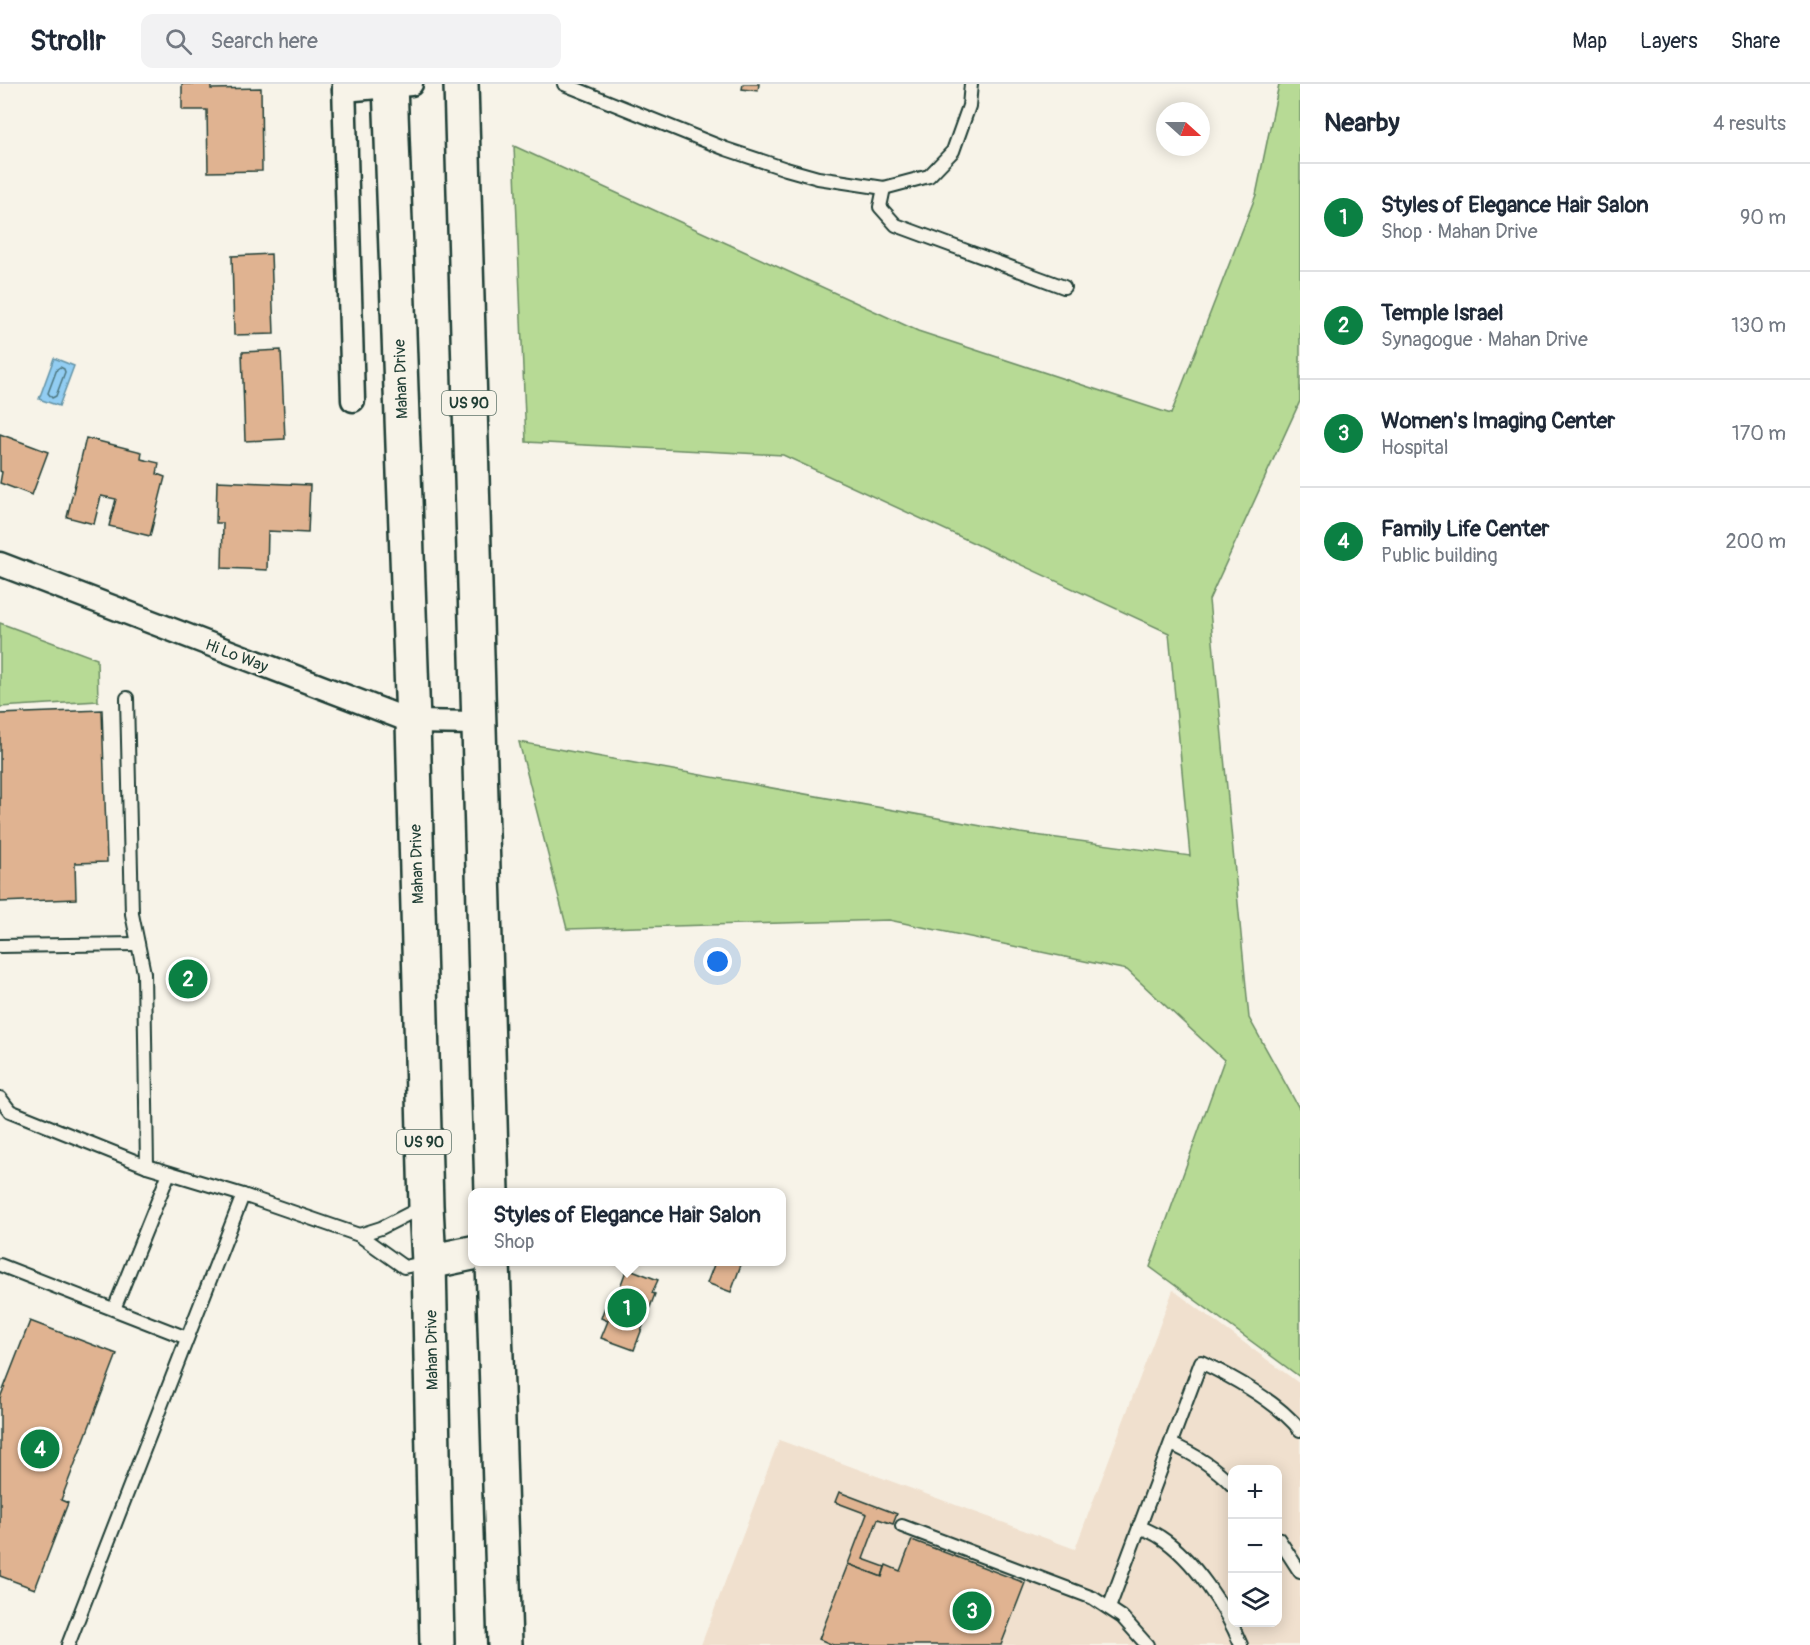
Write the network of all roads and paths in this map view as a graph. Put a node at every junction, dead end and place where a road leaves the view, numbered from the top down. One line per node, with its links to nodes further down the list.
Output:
1 (461, 84): 12 (main road, US 90)
2 (564, 84): 6 (lane)
3 (971, 84): 6 (lane)
4 (397, 85): 5 (street); 11 (main road, Mahan Drive / US 90)
5 (344, 87): 8 (street)
6 (884, 188): 7 (lane)
7 (1064, 287)
8 (353, 400)
9 (0, 564): 11 (street, Hi Lo Way)
10 (127, 698): 13 (lane)
11 (413, 722): 12 (street, Hi Lo Way); 20 (main road, Mahan Drive / US 90)
12 (478, 723): 18 (main road, US 90)
13 (138, 944): 14 (lane); 16 (lane)
14 (0, 946)
15 (0, 1098): 16 (lane)
16 (147, 1166): 17 (lane)
17 (169, 1173): 19 (lane); 26 (lane)
18 (492, 1188)
19 (243, 1195): 21 (lane); 27 (lane)
20 (426, 1206): 21 (lane); 23 (main road, Mahan Drive / US 90)
21 (359, 1235): 23 (lane)
22 (468, 1254): 23 (main road)
23 (429, 1262): 37 (main road, Mahan Drive / US 90)
24 (0, 1265): 26 (lane)
25 (494, 1266): 38 (main road)
26 (114, 1309): 27 (lane)
27 (187, 1338): 36 (lane)
28 (1300, 1430): 29 (lane)
29 (1171, 1444): 30 (lane); 32 (lane)
30 (1228, 1480)
31 (902, 1526): 35 (lane)
32 (1140, 1526): 35 (lane); 40 (lane)
33 (1282, 1544): 34 (lane)
34 (1300, 1572)
35 (1109, 1608): 39 (lane)
36 (68, 1645)
37 (437, 1645)
38 (505, 1645)
39 (1147, 1645)
40 (1240, 1645)

